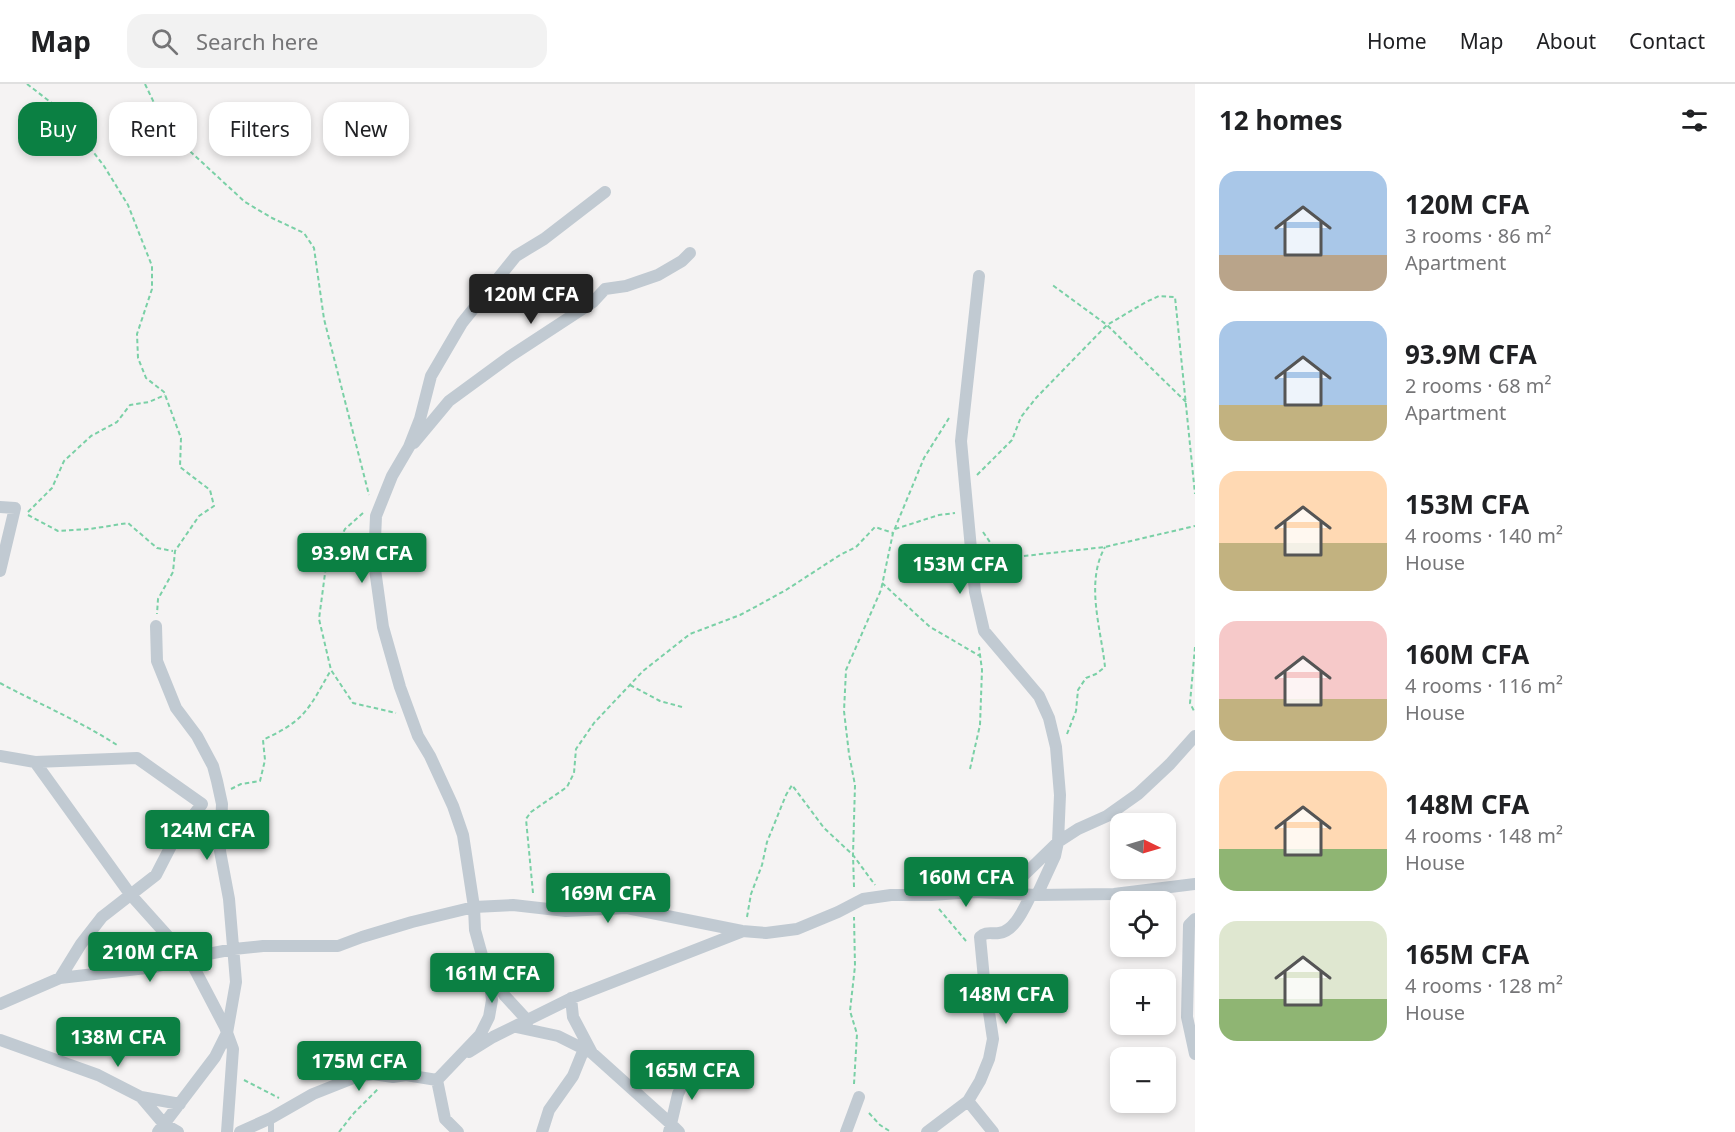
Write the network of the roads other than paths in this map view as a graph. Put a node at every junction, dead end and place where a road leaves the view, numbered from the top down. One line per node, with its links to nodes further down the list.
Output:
1 (605, 192): 4 (street)
2 (690, 253): 4 (street)
3 (979, 276): 13 (street)
4 (410, 447): 18 (street)
5 (0, 507): 6 (street)
6 (0, 571)
7 (156, 626): 11 (street)
8 (1195, 736): 13 (street)
9 (0, 756): 10 (street)
10 (35, 762): 12 (street); 16 (street)
11 (217, 781): 12 (street); 22 (street)
12 (202, 804): 16 (street)
13 (1058, 842): 15 (street); 17 (street)
14 (1195, 884): 17 (street)
15 (999, 893): 17 (street); 20 (street)
16 (130, 894): 23 (street); 25 (street)
17 (1034, 895): 38 (street)
18 (474, 907): 20 (street); 22 (street); 24 (street)
19 (1195, 919): 21 (street)
20 (742, 931): 26 (street)
21 (1192, 939): 32 (street)
22 (234, 949): 23 (street); 29 (street)
23 (187, 958): 25 (street); 29 (street)
24 (485, 966): 28 (street); 33 (street)
25 (60, 978): 27 (street)
26 (571, 999): 28 (street); 31 (street)
27 (0, 1004)
28 (522, 1024): 31 (street); 33 (street)
29 (227, 1033): 39 (street); 44 (street)
30 (0, 1040): 36 (street)
31 (588, 1051): 42 (street); 48 (street)
32 (1195, 1053)
33 (460, 1056): 35 (street)
34 (689, 1070): 42 (street)
35 (437, 1080): 40 (street); 47 (street)
36 (141, 1097): 39 (street); 41 (street)
37 (859, 1097): 49 (street)
38 (968, 1101): 50 (street); 51 (street)
39 (180, 1104): 41 (street)
40 (271, 1118): 45 (street); 46 (lane)
41 (161, 1128): 43 (street)
42 (673, 1129)
43 (178, 1132)
44 (227, 1132)
45 (240, 1132)
46 (271, 1132)
47 (458, 1132)
48 (542, 1132)
49 (846, 1132)
50 (927, 1132)
51 (993, 1132)

